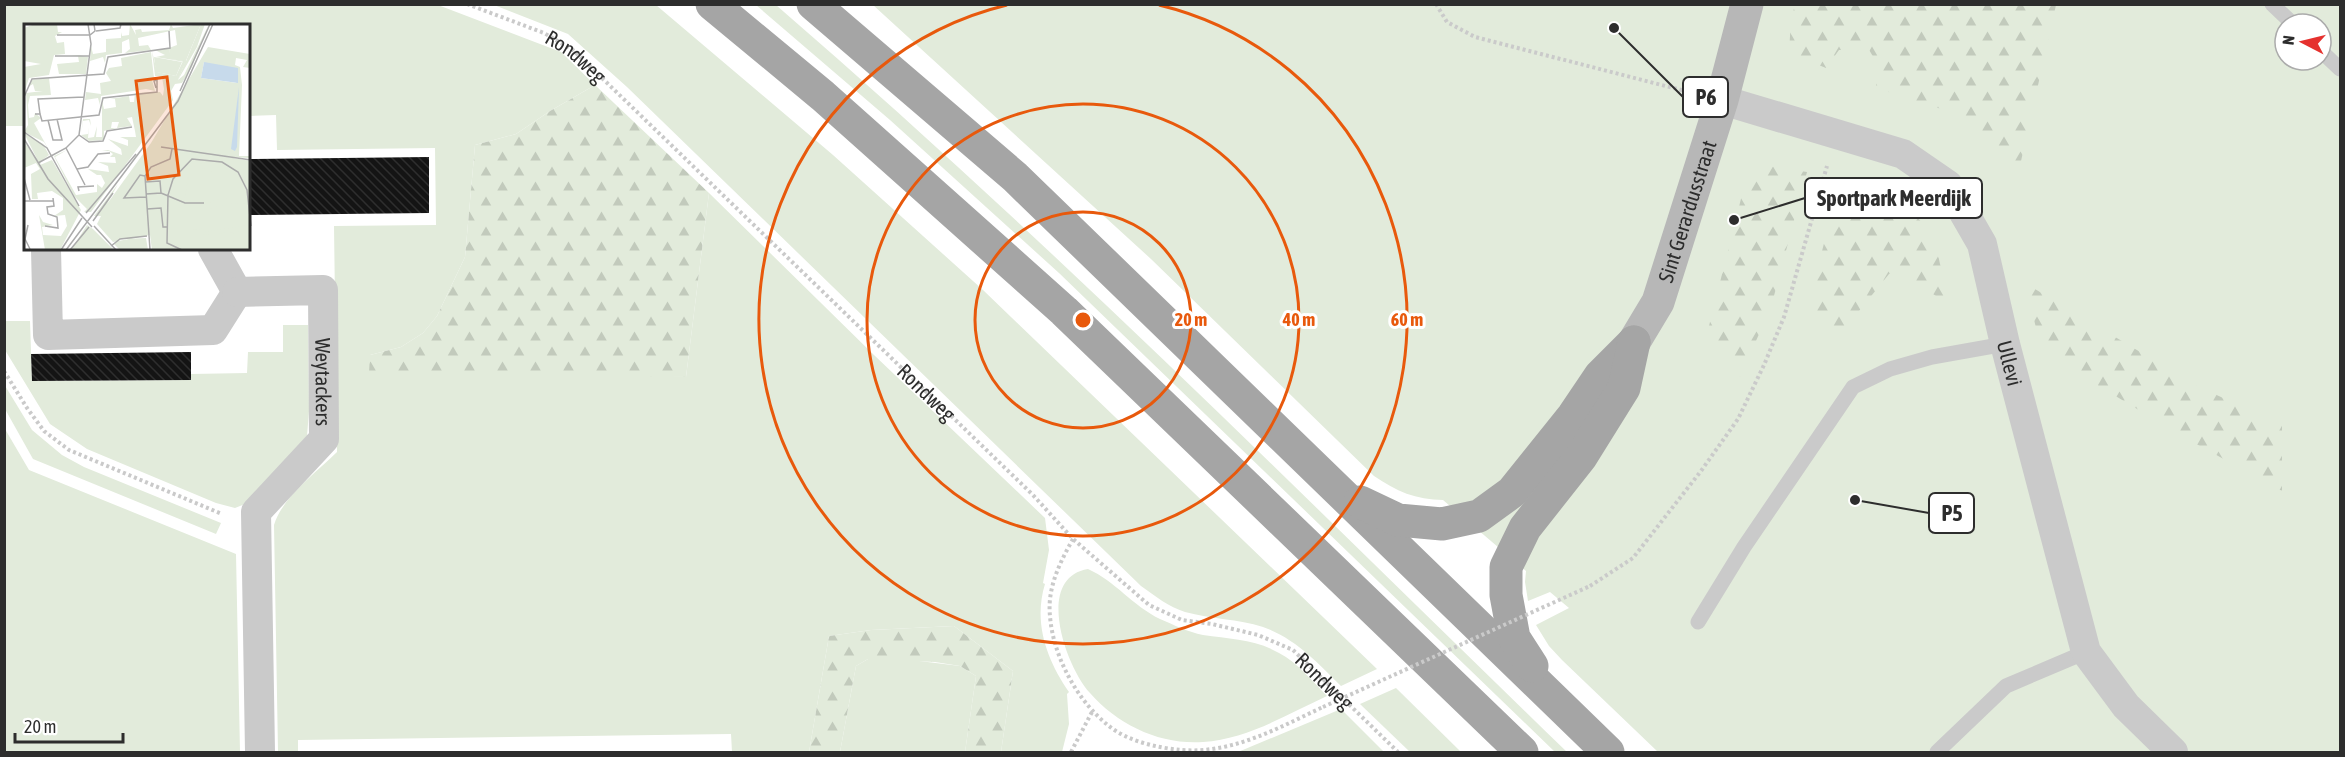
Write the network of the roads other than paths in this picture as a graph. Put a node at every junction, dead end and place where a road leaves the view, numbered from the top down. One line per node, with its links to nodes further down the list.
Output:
1 (712, 4): 15 (main road)
2 (813, 4): 10 (main road)
3 (1747, 4): 4 (street, Sint Gerardusstraat)
4 (1722, 99): 8 (street, Sint Gerardusstraat); 9 (street, Ullevi)
5 (46, 250): 7 (street)
6 (214, 250): 7 (street)
7 (237, 292): 14 (street, Weytackers)
8 (1634, 342): 10 (main road); 13 (main road)
9 (2005, 344): 11 (lane); 12 (street, Ullevi)
10 (1340, 493): 13 (main road)
11 (1698, 622)
12 (2086, 652): 17 (lane); 18 (street, Ullevi)
13 (1553, 699): 16 (main road)
14 (260, 753)
15 (1522, 753)
16 (1608, 753)
17 (1937, 753)
18 (2173, 753)

